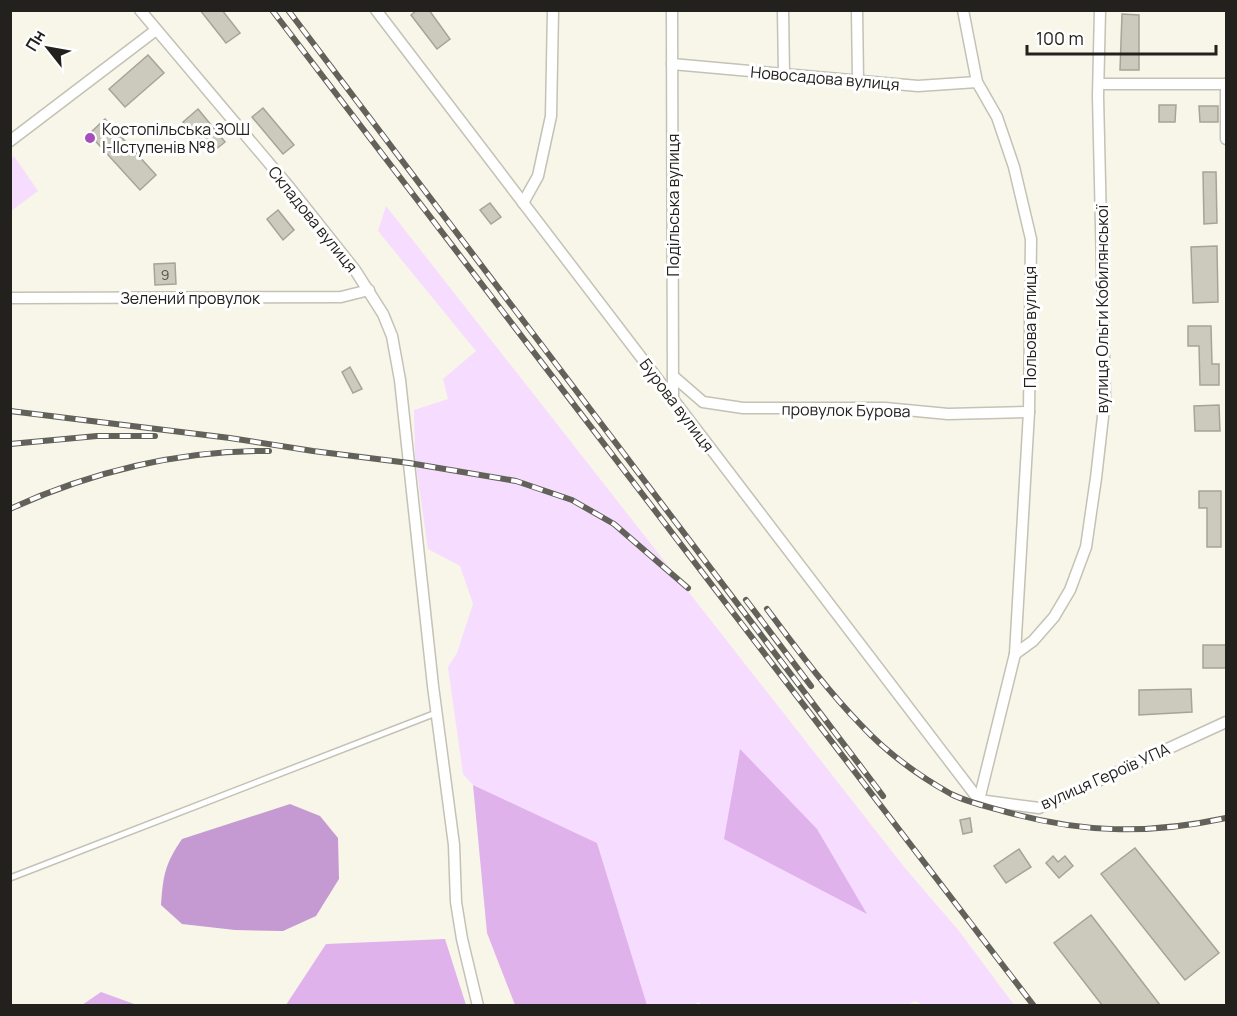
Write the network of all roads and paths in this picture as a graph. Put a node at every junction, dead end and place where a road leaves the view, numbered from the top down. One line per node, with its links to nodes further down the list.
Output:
1 (140, 10): 9 (street, Складова вулиця)
2 (375, 10): 18 (street, Бурова вулиця)
3 (553, 10): 18 (street)
4 (672, 10): 10 (street, Подільська вулиця)
5 (783, 10): 11 (street)
6 (857, 10): 12 (street)
7 (963, 10): 13 (street, Польова вулиця)
8 (1100, 10): 14 (street, вулиця Ольги Кобилянської)
9 (156, 30): 17 (street); 19 (street, Складова вулиця)
10 (672, 64): 11 (street, Новосадова вулиця); 21 (street, Подільська вулиця)
11 (784, 75): 12 (street, Новосадова вулиця)
12 (858, 81): 13 (street, Новосадова вулиця)
13 (977, 82): 23 (street, Польова вулиця)
14 (1099, 84): 15 (street); 24 (street, вулиця Ольги Кобилянської)
15 (1226, 84): 16 (street)
16 (1227, 139)
17 (10, 141)
18 (523, 203): 22 (street, Бурова вулиця)
19 (369, 290): 20 (street, Зелений провулок); 25 (street, Складова вулиця)
20 (10, 298)
21 (673, 376): 22 (street, Подільська вулиця); 23 (street, провулок Бурова)
22 (673, 399): 27 (street, Бурова вулиця)
23 (1029, 412): 24 (street, Польова вулиця)
24 (1015, 654): 27 (street, Польова вулиця)
25 (436, 713): 28 (lane); 29 (street, Складова вулиця)
26 (1227, 722): 27 (street, вулиця Героїв УПА)
27 (979, 800)
28 (10, 878)
29 (478, 1005)

